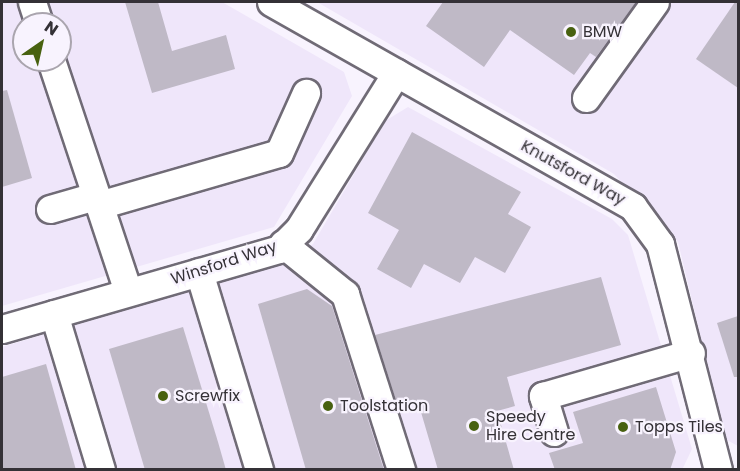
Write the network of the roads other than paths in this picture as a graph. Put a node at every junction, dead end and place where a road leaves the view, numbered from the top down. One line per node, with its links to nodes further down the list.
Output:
1 (271, 2): 4 (street, Knutsford Way)
2 (656, 2): 6 (street)
3 (55, 72): 7 (street)
4 (396, 73): 9 (street, Winsford Way); 14 (street, Knutsford Way)
5 (306, 93): 7 (street)
6 (586, 98)
7 (97, 200): 8 (street); 11 (street)
8 (50, 208)
9 (283, 244): 10 (street, Winsford Way); 18 (street)
10 (199, 272): 11 (street, Winsford Way); 17 (street)
11 (128, 292): 12 (street, Winsford Way)
12 (54, 314): 13 (street, Winsford Way); 16 (street)
13 (2, 329)
14 (691, 353): 15 (street); 19 (street, Knutsford Way)
15 (554, 432)
16 (101, 470)
17 (259, 470)
18 (401, 470)
19 (718, 470)

